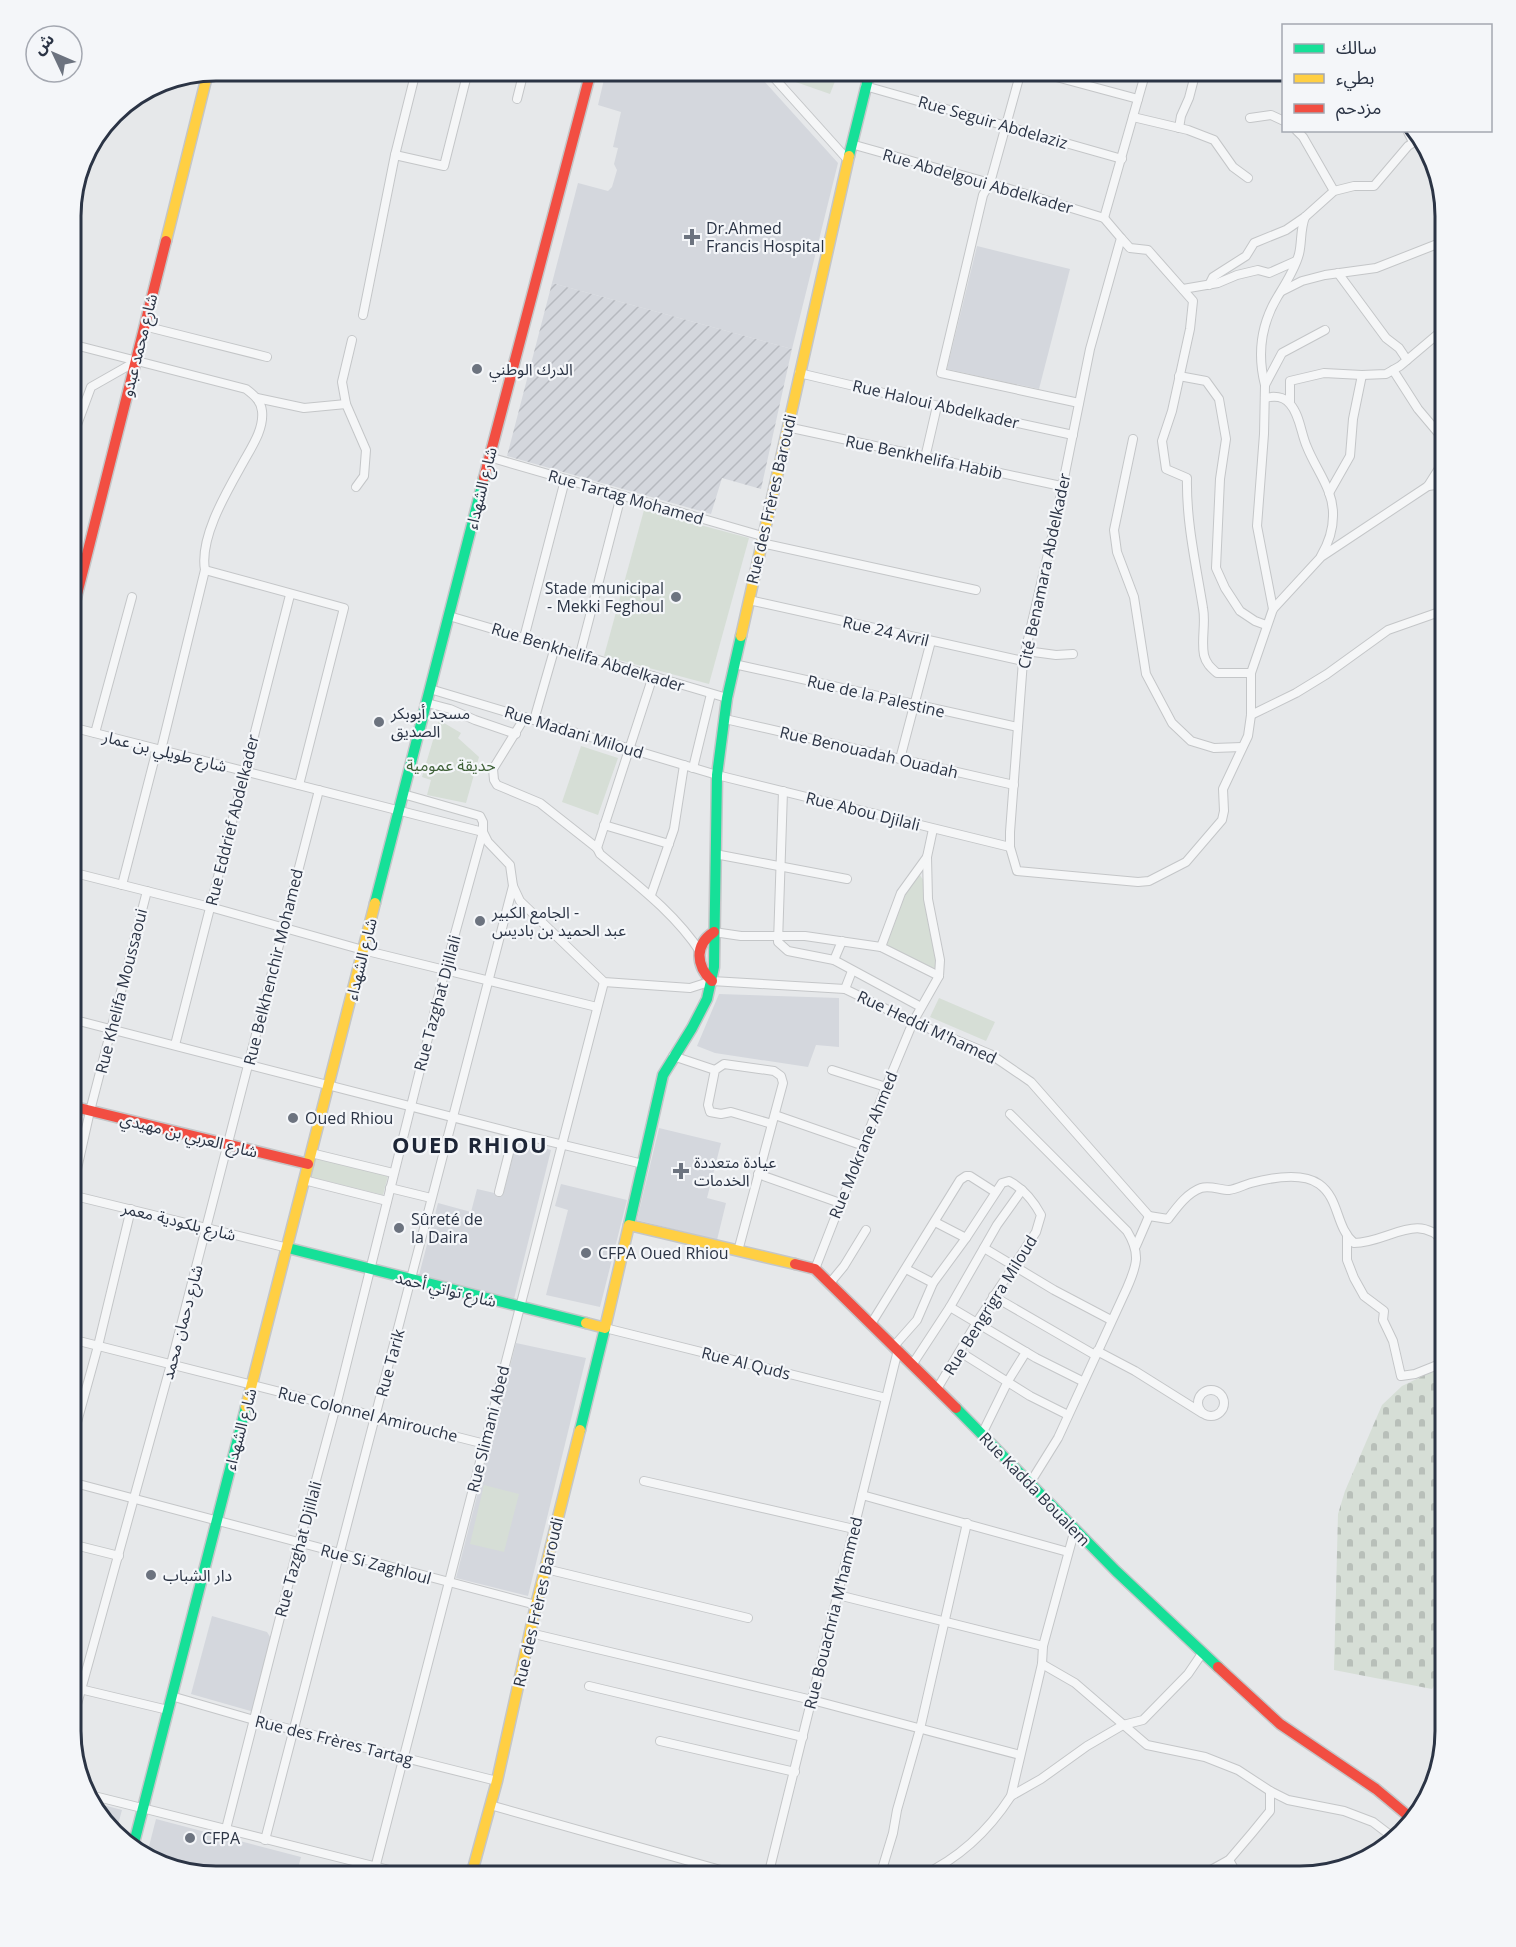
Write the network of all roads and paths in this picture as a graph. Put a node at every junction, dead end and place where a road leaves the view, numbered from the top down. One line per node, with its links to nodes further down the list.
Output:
1 (206, 81): 39 (main road, شارع محمد عبدو)
2 (413, 81): 23 (street)
3 (465, 81): 23 (street)
4 (522, 81): 13 (street)
5 (588, 81): 63 (main road, شارع الشهداء)
6 (777, 81): 25 (street)
7 (867, 81): 12 (main road, Rue des Frères Baroudi)
8 (1018, 81): 18 (street)
9 (1071, 81): 14 (street)
10 (1143, 81): 14 (street)
11 (1193, 81): 19 (street)
12 (865, 86): 18 (street, Rue Seguir Abdelaziz); 22 (main road, Rue des Frères Baroudi)
13 (517, 99)
14 (1138, 99): 15 (street)
15 (1133, 117): 19 (street); 24 (street)
16 (1250, 118): 17 (street)
17 (1282, 120)
18 (1007, 126): 24 (street, Rue Seguir Abdelaziz); 27 (street)
19 (1179, 128): 26 (street)
20 (1298, 132): 28 (street)
21 (1413, 142): 28 (street)
22 (851, 144): 25 (main road, Rue des Frères Baroudi); 27 (street, Rue Abdelgoui Abdelkader)
23 (395, 156): 38 (street)
24 (1122, 159): 29 (street)
25 (848, 160): 48 (main road, Rue des Frères Baroudi)
26 (1248, 178)
27 (990, 183): 29 (street, Rue Abdelgoui Abdelkader); 55 (street)
28 (1334, 191): 30 (street)
29 (1104, 218): 31 (street)
30 (1305, 218): 33 (street); 35 (street)
31 (1121, 238): 36 (street); 55 (street, Cité Benamara Abdelkader)
32 (1435, 246): 34 (street)
33 (1296, 261): 35 (street); 37 (street)
34 (1338, 273): 37 (street); 45 (street)
35 (1209, 285): 36 (street)
36 (1183, 290): 50 (street)
37 (1281, 291): 51 (street)
38 (363, 315)
39 (144, 326): 44 (street); 46 (main road, شارع محمد عبدو)
40 (1326, 330): 51 (street)
41 (1435, 337): 45 (street)
42 (352, 339): 56 (street)
43 (81, 347): 46 (street)
44 (267, 357)
45 (1407, 360): 47 (street)
46 (135, 362): 52 (street); 58 (street); 76 (main road, شارع محمد عبدو)
47 (1393, 370): 49 (street); 60 (street)
48 (799, 373): 57 (street, Rue Haloui Abdelkader); 59 (main road, Rue des Frères Baroudi)
49 (1362, 375): 54 (street); 71 (street)
50 (1179, 376): 86 (street); 95 (street)
51 (1265, 385): 53 (street)
52 (257, 398): 56 (street); 77 (street, Rue Khelifa Moussaoui)
53 (1265, 399): 54 (street); 83 (street)
54 (1290, 402): 71 (street)
55 (1079, 404): 61 (street, Cité Benamara Abdelkader)
56 (346, 405): 70 (street)
57 (937, 405): 61 (street, Rue Haloui Abdelkader); 64 (street)
58 (81, 414)
59 (787, 427): 64 (street, Rue Benkhelifa Habib); 73 (main road, Rue des Frères Baroudi)
60 (1435, 428)
61 (1073, 435): 68 (street, Cité Benamara Abdelkader)
62 (1133, 439): 110 (street)
63 (489, 457): 66 (street, Rue Tartag Mohamed); 85 (main road, شارع الشهداء)
64 (925, 458): 68 (street, Rue Benkhelifa Habib)
65 (1435, 475): 69 (street)
66 (565, 480): 72 (street, Rue Tartag Mohamed); 87 (street)
67 (1435, 485): 69 (street)
68 (1061, 486): 90 (street, Cité Benamara Abdelkader)
69 (1428, 486): 74 (street)
70 (356, 487)
71 (1329, 493): 74 (street)
72 (621, 496): 73 (street, Rue Tartag Mohamed); 91 (street)
73 (762, 540): 79 (street, Rue Tartag Mohamed); 82 (main road, Rue des Frères Baroudi)
74 (1321, 557): 83 (street)
75 (81, 559): 76 (street)
76 (86, 560): 78 (main road, شارع محمد عبدو)
77 (205, 570): 80 (street); 112 (street, Rue Khelifa Moussaoui)
78 (81, 579)
79 (976, 590)
80 (290, 595): 115 (street, Rue Eddrief Abdelkader); 117 (street)
81 (132, 597): 108 (street)
82 (748, 600): 88 (street, Rue 24 Avril); 94 (main road, Rue des Frères Baroudi)
83 (1273, 609): 86 (street)
84 (1435, 614): 102 (street)
85 (449, 616): 87 (street, Rue Benkhelifa Abdelkader); 97 (main road, شارع الشهداء)
86 (1266, 625): 95 (street)
87 (524, 638): 89 (street, Rue Benkhelifa Abdelkader)
88 (931, 641): 93 (street, Rue 24 Avril); 101 (street)
89 (555, 647): 91 (street, Rue Benkhelifa Abdelkader); 105 (street)
90 (1026, 651): 92 (street); 93 (street, Cité Benamara Abdelkader)
91 (580, 654): 96 (street, Rue Benkhelifa Abdelkader)
92 (1073, 654)
93 (1023, 661): 106 (street, Cité Benamara Abdelkader)
94 (734, 664): 99 (main road, Rue des Frères Baroudi); 101 (street, Rue de la Palestine)
95 (1251, 673): 102 (street)
96 (653, 676): 98 (street, Rue Benkhelifa Abdelkader); 111 (street)
97 (430, 689): 100 (main road, شارع الشهداء); 103 (street, Rue Madani Miloud)
98 (711, 694): 99 (street, Rue Benkhelifa Abdelkader); 114 (street)
99 (727, 698): 104 (main road, Rue des Frères Baroudi)
100 (427, 703): 109 (street, Rue Madani Miloud); 121 (main road, شارع الشهداء)
101 (915, 705): 106 (street, Rue de la Palestine); 113 (street)
102 (1251, 715): 110 (street)
103 (525, 717): 105 (street, Rue Madani Miloud); 109 (street)
104 (725, 719): 113 (street, Rue Benouadah Ouadah); 116 (main road, Rue des Frères Baroudi)
105 (534, 720): 111 (street, Rue Madani Miloud)
106 (1018, 727): 118 (street, Cité Benamara Abdelkader)
107 (81, 730): 108 (street, شارع طويلي بن عمار)
108 (95, 734): 112 (street, شارع طويلي بن عمار)
109 (516, 734): 128 (street)
110 (1242, 747): 127 (street)
111 (630, 749): 114 (street, Rue Madani Miloud); 123 (street)
112 (159, 750): 115 (street, شارع طويلي بن عمار); 134 (street, Rue Khelifa Moussaoui)
113 (900, 759): 118 (street, Rue Benouadah Ouadah)
114 (688, 767): 116 (street, Rue Madani Miloud); 126 (street)
115 (245, 771): 117 (street, شارع طويلي بن عمار); 138 (street, Rue Eddrief Abdelkader)
116 (717, 775): 120 (street, Rue Abou Djilali); 129 (main road, Rue des Frères Baroudi)
117 (299, 785): 119 (street, شارع طويلي بن عمار)
118 (1014, 785): 127 (street, Cité Benamara Abdelkader)
119 (320, 790): 122 (street, شارع طويلي بن عمار); 139 (street, Rue Belkhenchir Mohamed)
120 (783, 791): 124 (street, Rue Abou Djilali); 131 (street)
121 (403, 794): 122 (main road, شارع الشهداء); 125 (street)
122 (399, 810): 125 (street, شارع طويلي بن عمار); 144 (main road, شارع الشهداء)
123 (604, 825): 126 (street); 128 (street)
124 (933, 829): 127 (street, Rue Abou Djilali); 130 (street)
125 (483, 832): 135 (street); 147 (street, Rue Tazghat Djillali)
126 (669, 844): 137 (street)
127 (1010, 847)
128 (597, 848): 137 (street)
129 (716, 854): 131 (street); 140 (main road, Rue des Frères Baroudi)
130 (927, 858): 143 (street); 149 (street)
131 (780, 866): 133 (street); 141 (street)
132 (81, 875): 134 (street)
133 (847, 879)
134 (122, 885): 136 (street)
135 (513, 886): 150 (street, Rue Tarik); 152 (street)
136 (147, 891): 138 (street); 158 (street, Rue Khelifa Moussaoui)
137 (651, 895): 145 (street)
138 (210, 907): 139 (street); 159 (street, Rue Eddrief Abdelkader)
139 (282, 928): 144 (street); 161 (street, Rue Belkhenchir Mohamed)
140 (714, 932): 141 (street); 145 (main road); 151 (main road, Rue des Frères Baroudi)
141 (777, 936): 142 (street); 146 (street)
142 (842, 941): 143 (street); 146 (street)
143 (880, 947): 149 (street)
144 (363, 950): 147 (street); 164 (main road, شارع الشهداء)
145 (701, 953): 151 (main road)
146 (834, 960): 148 (street)
147 (445, 970): 150 (street); 166 (street, Rue Tazghat Djillali)
148 (852, 971): 153 (street); 155 (street)
149 (939, 976): 155 (street, Rue Mokrane Ahmed)
150 (487, 981): 154 (street); 171 (street, Rue Tarik)
151 (712, 981): 152 (street, Rue Heddi M'hamed); 153 (street, Rue Heddi M'hamed); 160 (main road)
152 (604, 982): 154 (street, Rue Slimani Abed)
153 (845, 989): 157 (street, Rue Heddi M'hamed)
154 (597, 1007): 175 (street, Rue Slimani Abed)
155 (921, 1007): 157 (street, Rue Mokrane Ahmed)
156 (81, 1021): 158 (street)
157 (913, 1022): 165 (street, Rue Mokrane Ahmed); 193 (street, Rue Heddi M'hamed)
158 (112, 1029): 159 (street); 168 (street, Rue Khelifa Moussaoui)
159 (175, 1045): 161 (street)
160 (673, 1056): 162 (street); 180 (main road)
161 (249, 1064): 164 (street); 174 (street, Rue Belkhenchir Mohamed)
162 (715, 1070): 170 (street); 172 (street)
163 (832, 1070): 165 (street)
164 (328, 1085): 166 (street); 178 (main road, شارع الشهداء)
165 (886, 1087): 176 (street, Rue Mokrane Ahmed)
166 (410, 1106): 171 (street); 181 (street, Rue Tazghat Djillali)
167 (81, 1109): 168 (main road, شارع العربي بن مهيدي)
168 (90, 1111): 174 (main road, شارع العربي بن مهيدي); 177 (street, Rue Khelifa Moussaoui)
169 (1010, 1114): 201 (street)
170 (775, 1115): 172 (street); 176 (street)
171 (451, 1117): 173 (street); 189 (street, Rue Tarik)
172 (772, 1124): 182 (street)
173 (514, 1133): 175 (street); 186 (street)
174 (227, 1145): 179 (main road, شارع العربي بن مهيدي); 196 (street, شارع دحمان محمد)
175 (563, 1145): 180 (street); 213 (street, Rue Slimani Abed)
176 (864, 1146): 191 (street, Rue Mokrane Ahmed)
177 (81, 1151)
178 (311, 1153): 179 (main road, شارع الشهداء); 181 (street)
179 (308, 1164): 183 (main road, شارع الشهداء)
180 (643, 1164): 195 (main road)
181 (393, 1173): 184 (street, Rue Tazghat Djillali)
182 (758, 1174): 191 (street); 204 (street)
183 (304, 1180): 190 (street); 202 (main road, شارع الشهداء)
184 (390, 1188): 189 (street); 190 (street, Rue Tazghat Djillali)
185 (1022, 1190): 187 (street); 203 (street); 205 (street, Rue Bengrigra Miloud)
186 (499, 1192)
187 (995, 1192): 194 (street); 200 (street)
188 (81, 1197): 192 (street, شارع بلكودية معمر)
189 (430, 1198): 209 (street, Rue Tarik)
190 (387, 1201): 208 (street, Rue Tazghat Djillali)
191 (840, 1203): 206 (street, Rue Mokrane Ahmed)
192 (131, 1209): 196 (street, شارع بلكودية معمر); 220 (street)
193 (1149, 1216): 199 (street); 201 (street)
194 (934, 1222): 200 (street); 207 (street)
195 (629, 1225): 204 (main road, Rue Kadda Boualem); 218 (main road, Rue des Frères Baroudi)
196 (206, 1227): 202 (street, شارع بلكودية معمر); 225 (street, شارع دحمان محمد)
197 (866, 1230): 210 (street)
198 (1435, 1232): 199 (street)
199 (1347, 1237): 227 (street)
200 (966, 1238): 211 (street)
201 (1136, 1246): 215 (street)
202 (288, 1248): 208 (main road, شارع تواتي أحمد); 230 (main road, شارع الشهداء)
203 (984, 1248): 205 (street); 214 (street)
204 (738, 1251): 206 (main road, Rue Kadda Boualem)
205 (1014, 1265): 212 (street, Rue Bengrigra Miloud); 215 (street)
206 (815, 1269): 210 (main road, Rue Kadda Boualem)
207 (906, 1269): 211 (street); 217 (street)
208 (370, 1270): 209 (main road, شارع تواتي أحمد); 234 (street, Rue Tazghat Djillali)
209 (411, 1280): 213 (main road, شارع تواتي أحمد); 237 (street, Rue Tarik)
210 (830, 1283): 217 (main road, Rue Kadda Boualem)
211 (933, 1283): 221 (street)
212 (993, 1296): 216 (street, Rue Bengrigra Miloud); 224 (street)
213 (520, 1307): 218 (main road, شارع تواتي أحمد); 239 (street, Rue Slimani Abed)
214 (950, 1307): 216 (street); 226 (street)
215 (1111, 1320): 224 (street)
216 (977, 1322): 222 (street, Rue Bengrigra Miloud); 223 (street)
217 (871, 1324): 221 (main road, Rue Kadda Boualem)
218 (605, 1328): 232 (street, Rue Al Quds); 254 (main road, Rue des Frères Baroudi)
219 (81, 1342): 220 (street, Rue Colonnel Amirouche)
220 (98, 1346): 225 (street, Rue Colonnel Amirouche); 233 (street)
221 (896, 1348): 226 (main road, Rue Kadda Boualem); 232 (street, Rue Bouachria M'hammed)
222 (960, 1352): 228 (street); 231 (street, Rue Bengrigra Miloud)
223 (1026, 1352): 228 (street); 229 (street)
224 (1096, 1353): 229 (street); 235 (street)
225 (171, 1364): 230 (street, Rue Colonnel Amirouche); 244 (street, شارع دحمان محمد)
226 (912, 1365): 231 (main road, Rue Kadda Boualem)
227 (1435, 1366)
228 (1008, 1381): 236 (street); 238 (street)
229 (1082, 1381): 236 (street)
230 (251, 1385): 234 (street, Rue Colonnel Amirouche); 245 (main road, شارع الشهداء)
231 (937, 1389): 238 (main road, Rue Kadda Boualem)
232 (886, 1398): 243 (street, Rue Bouachria M'hammed)
233 (81, 1406)
234 (336, 1406): 237 (street, Rue Colonnel Amirouche); 249 (street, Rue Tazghat Djillali)
235 (1202, 1413)
236 (1068, 1415): 241 (street)
237 (376, 1416): 239 (street, Rue Colonnel Amirouche); 252 (street, Rue Tarik)
238 (982, 1434): 241 (main road, Rue Kadda Boualem)
239 (485, 1444): 255 (street, Rue Slimani Abed)
240 (644, 1481): 247 (street)
241 (1030, 1483): 248 (main road, Rue Kadda Boualem)
242 (81, 1485): 244 (street, Rue Si Zaghloul)
243 (862, 1495): 246 (street); 247 (street, Rue Bouachria M'hammed)
244 (135, 1499): 245 (street, Rue Si Zaghloul); 253 (street, شارع دحمان محمد)
245 (215, 1522): 249 (street, Rue Si Zaghloul); 267 (main road, شارع الشهداء)
246 (967, 1523): 251 (street); 259 (street)
247 (854, 1529): 256 (street, Rue Bouachria M'hammed)
248 (1075, 1529): 251 (street); 262 (main road, Rue Kadda Boualem)
249 (298, 1543): 252 (street, Rue Si Zaghloul); 270 (street, Rue Tazghat Djillali)
250 (81, 1547): 253 (street)
251 (1068, 1552): 261 (street)
252 (340, 1554): 255 (street, Rue Si Zaghloul); 273 (street, Rue Tarik)
253 (119, 1556): 264 (street, شارع دحمان محمد)
254 (546, 1569): 257 (main road, Rue des Frères Baroudi); 258 (street)
255 (448, 1583): 257 (street, Rue Si Zaghloul); 277 (street, Rue Slimani Abed)
256 (838, 1595): 259 (street); 268 (street, Rue Bouachria M'hammed)
257 (537, 1605): 260 (main road, Rue des Frères Baroudi)
258 (748, 1618)
259 (943, 1620): 261 (street); 272 (street)
260 (531, 1633): 268 (street); 279 (main road, Rue des Frères Baroudi)
261 (1043, 1646): 263 (street)
262 (1203, 1652): 271 (street); 285 (main road, Rue Kadda Boualem)
263 (1042, 1664): 271 (street); 276 (street)
264 (81, 1686)
265 (589, 1686): 274 (street)
266 (81, 1689): 269 (street)
267 (171, 1696): 269 (main road, شارع الشهداء); 270 (street, Rue des Frères Tartag)
268 (812, 1700): 272 (street); 274 (street, Rue Bouachria M'hammed)
269 (168, 1710): 284 (main road, شارع الشهداء)
270 (254, 1720): 273 (street, Rue des Frères Tartag); 286 (street, Rue Tazghat Djillali)
271 (1123, 1725): 280 (street); 281 (street)
272 (920, 1729): 276 (street); 296 (street)
273 (294, 1730): 277 (street, Rue des Frères Tartag); 289 (street, Rue Tarik)
274 (803, 1737): 278 (street, Rue Bouachria M'hammed)
275 (660, 1741): 278 (street)
276 (1020, 1755): 281 (street)
277 (404, 1757): 279 (street, Rue des Frères Tartag); 292 (street, Rue Slimani Abed)
278 (795, 1772): 295 (street, Rue Bouachria M'hammed)
279 (497, 1781): 283 (main road, Rue des Frères Baroudi)
280 (1270, 1791): 287 (street); 290 (street)
281 (1011, 1796): 297 (street)
282 (99, 1797): 284 (street)
283 (490, 1805): 293 (main road, Rue des Frères Baroudi); 294 (street)
284 (143, 1808): 286 (street); 288 (main road, شارع الشهداء)
285 (1406, 1814)
286 (226, 1829): 289 (street)
287 (1388, 1833)
288 (135, 1838)
289 (265, 1840): 291 (street)
290 (1229, 1860): 298 (street); 299 (street)
291 (367, 1866)
292 (376, 1866)
293 (474, 1866)
294 (707, 1866)
295 (771, 1866)
296 (883, 1866)
297 (942, 1866)
298 (1218, 1866)
299 (1232, 1866)

